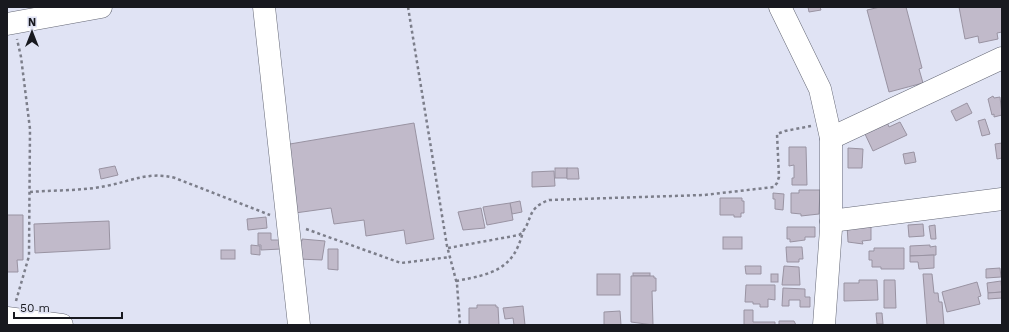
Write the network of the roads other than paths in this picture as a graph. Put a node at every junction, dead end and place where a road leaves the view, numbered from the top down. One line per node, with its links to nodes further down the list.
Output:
1 (101, 7): 4 (street)
2 (264, 7): 11 (street)
3 (780, 7): 6 (street)
4 (10, 23)
5 (1002, 58): 6 (street)
6 (830, 131): 8 (street)
7 (1002, 199): 8 (street)
8 (831, 221): 12 (street)
9 (10, 318): 10 (street)
10 (62, 325)
11 (299, 325)
12 (824, 325)

